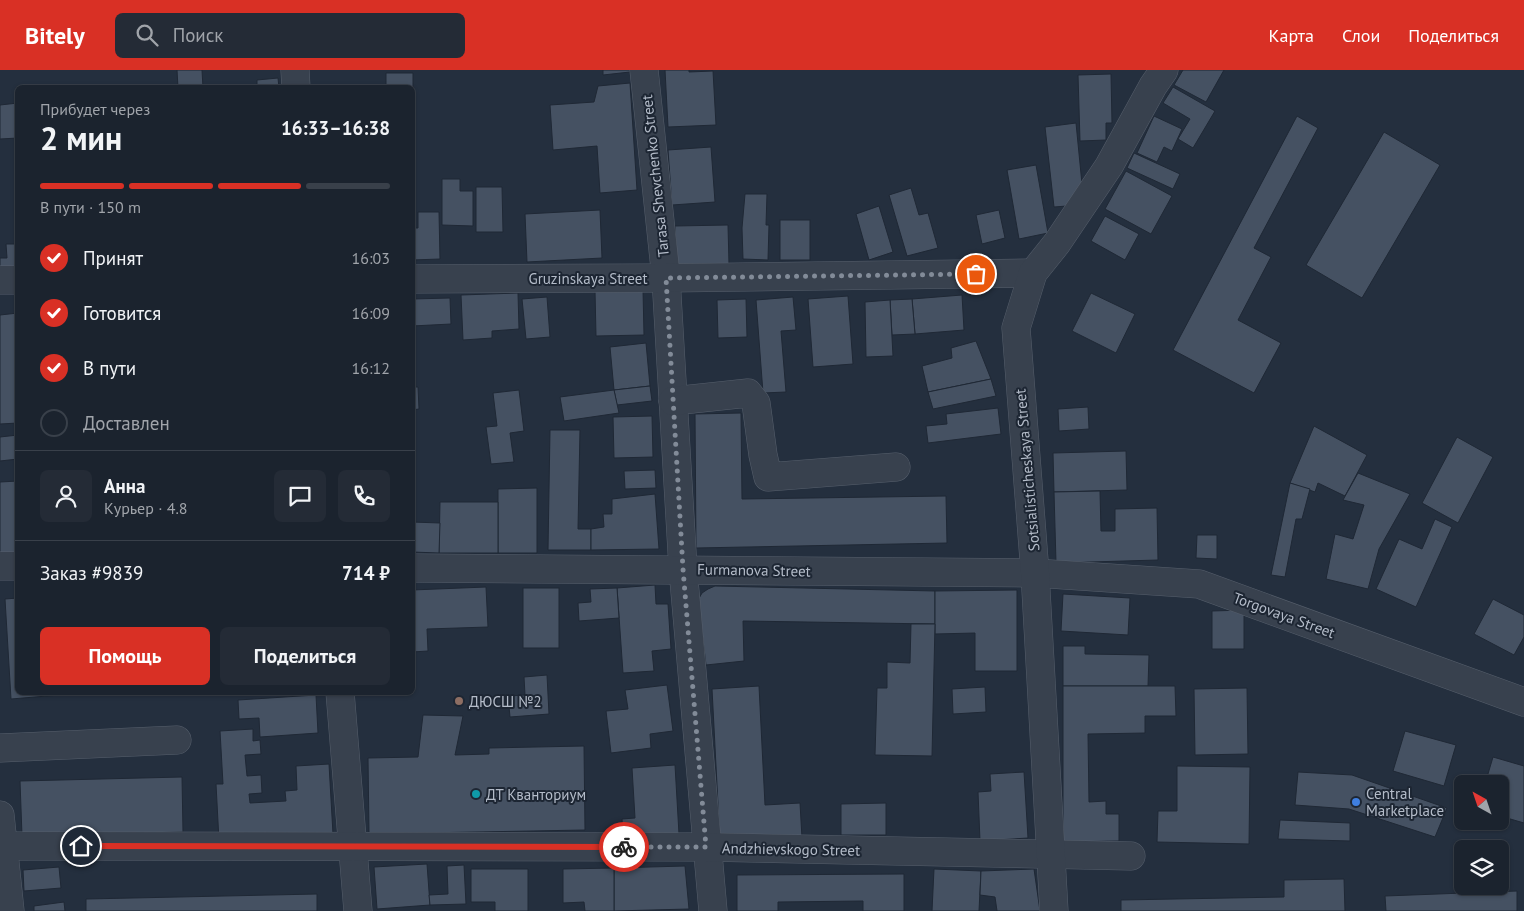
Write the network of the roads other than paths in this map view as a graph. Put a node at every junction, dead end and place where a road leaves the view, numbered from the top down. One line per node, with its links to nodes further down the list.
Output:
1 (295, 70): 4 (street)
2 (644, 70): 6 (street, Tarasa Shevchenko Street)
3 (1164, 70): 5 (street, Sotsialisticheskaya Street)
4 (296, 85)
5 (1034, 273): 6 (street, Gruzinskaya Street); 16 (street, Sotsialisticheskaya Street)
6 (666, 278): 7 (street, Gruzinskaya Street); 10 (street, Tarasa Shevchenko Street)
7 (415, 279)
8 (0, 280): 9 (street)
9 (15, 280)
10 (674, 401): 11 (street); 15 (street, Tarasa Shevchenko Street)
11 (896, 467)
12 (0, 566): 13 (street)
13 (15, 566)
14 (415, 568): 15 (street, Furmanova Street)
15 (683, 569): 16 (street, Furmanova Street); 24 (street, Tarasa Shevchenko Street)
16 (1036, 573): 18 (street, Torgovaya Street); 25 (street, Sotsialisticheskaya Street)
17 (340, 695): 23 (street)
18 (1524, 702)
19 (177, 740): 20 (street)
20 (0, 748)
21 (0, 815): 22 (street)
22 (2, 846): 23 (street, Andzhievskogo Street); 27 (street)
23 (352, 846): 24 (street, Andzhievskogo Street); 28 (street)
24 (706, 847): 25 (street, Andzhievskogo Street); 29 (street, Tarasa Shevchenko Street)
25 (1051, 854): 26 (street, Andzhievskogo Street); 30 (street, Sotsialisticheskaya Street)
26 (1131, 856)
27 (10, 911)
28 (358, 911)
29 (713, 911)
30 (1054, 911)

